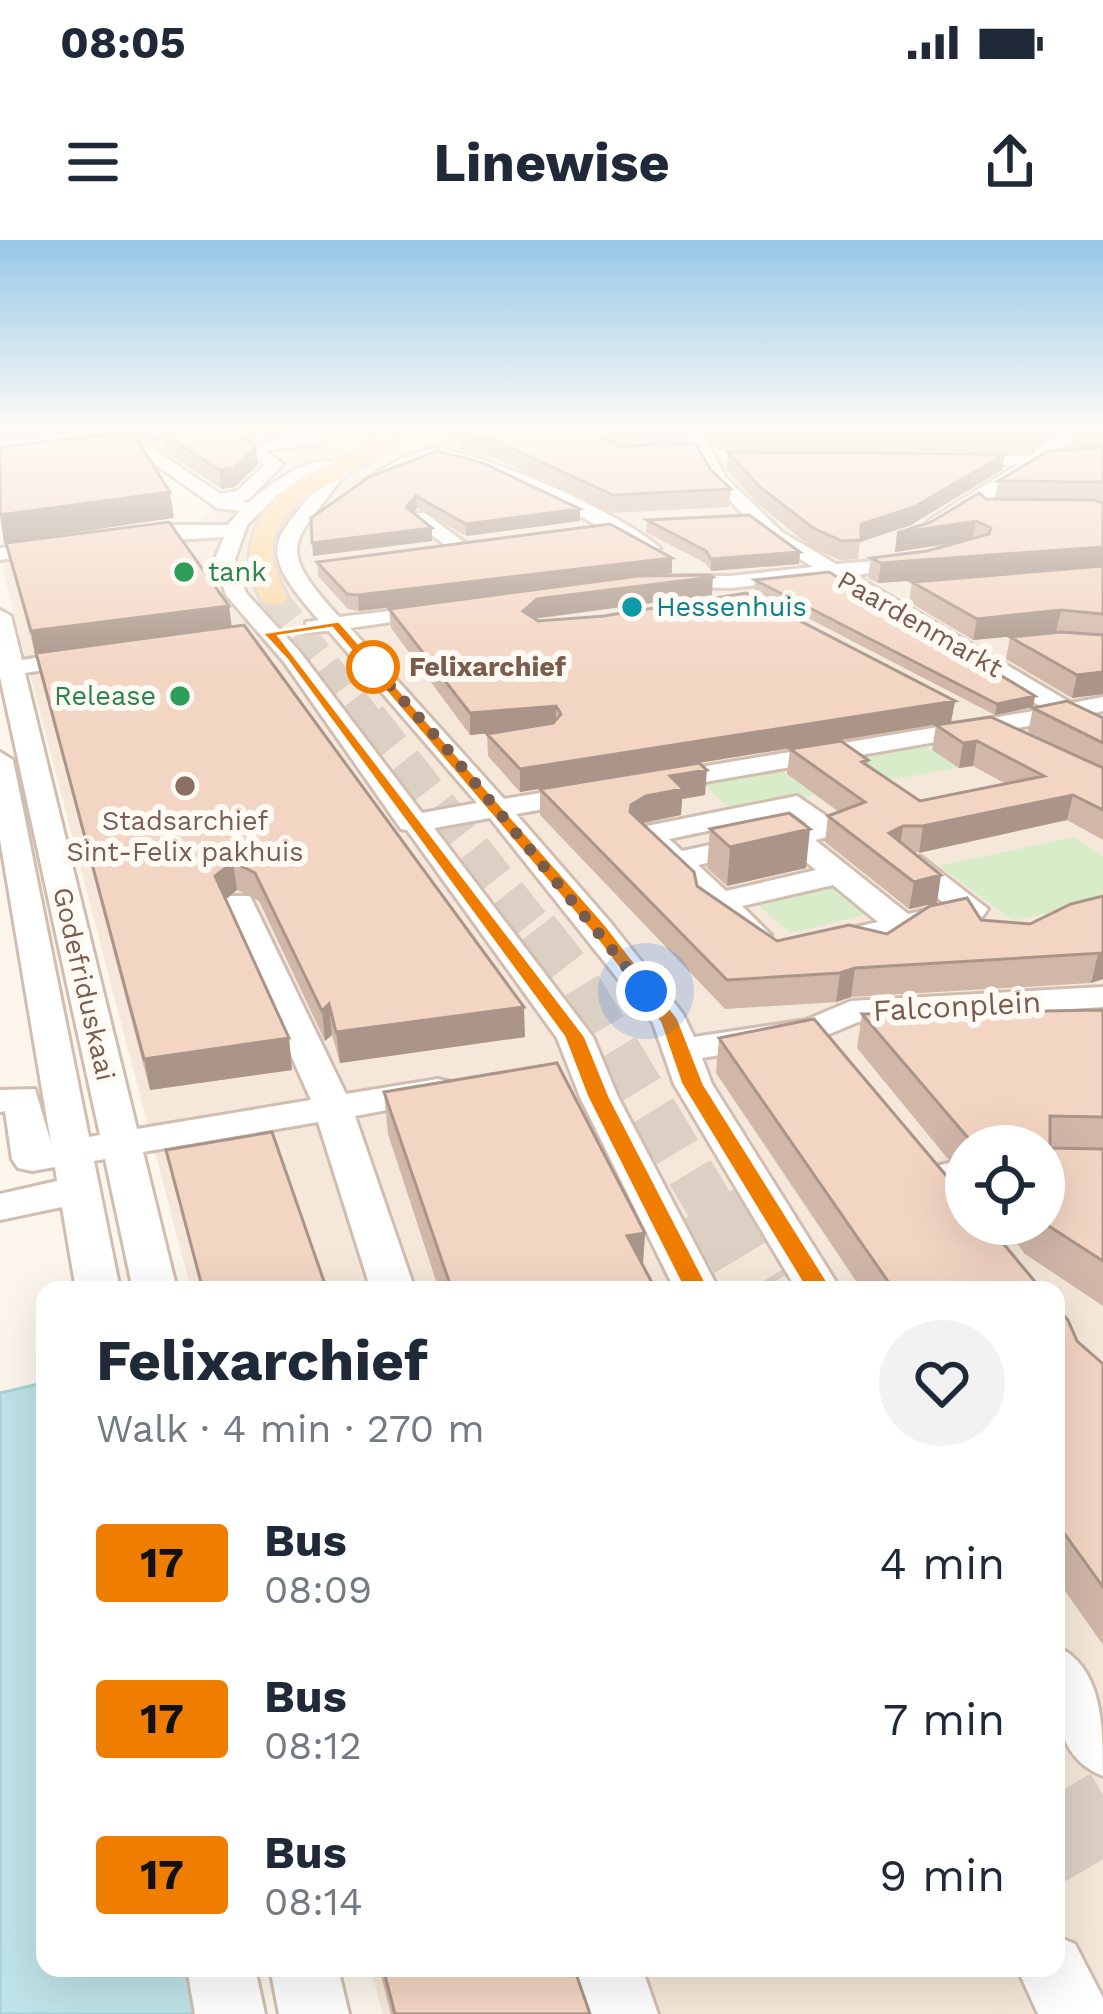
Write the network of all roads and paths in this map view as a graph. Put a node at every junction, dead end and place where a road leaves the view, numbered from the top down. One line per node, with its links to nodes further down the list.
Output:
1 (250, 509): 10 (street)
2 (284, 509): 20 (main road)
3 (302, 509): 17 (street)
4 (573, 509): 9 (street)
5 (735, 509): 15 (street, Paardenmarkt)
6 (980, 509): 15 (street)
7 (419, 517): 12 (street)
8 (645, 522): 9 (street)
9 (606, 526): 11 (street); 18 (street)
10 (233, 531): 14 (street); 27 (street)
11 (565, 534)
12 (421, 551)
13 (938, 552): 15 (street)
14 (0, 554)
15 (820, 565): 18 (street); 21 (street, Paardenmarkt)
16 (315, 567): 17 (street)
17 (289, 570): 26 (street)
18 (707, 582): 19 (street); 22 (street)
19 (637, 584)
20 (274, 598)
21 (899, 600): 23 (street); 30 (street, Paardenmarkt)
22 (736, 603)
23 (937, 603)
24 (469, 605): 26 (street)
25 (0, 616): 32 (street, Godefriduskaai)
26 (335, 624): 27 (street); 40 (street)
27 (269, 633): 28 (street); 41 (street)
28 (238, 638)
29 (1012, 648): 30 (street)
30 (969, 652): 35 (street, Paardenmarkt)
31 (116, 660): 32 (street)
32 (7, 677): 63 (street, Godefriduskaai)
33 (1102, 687): 35 (street)
34 (952, 708): 36 (street)
35 (1061, 711): 36 (street); 37 (street, Paardenmarkt)
36 (990, 728): 39 (street); 44 (street)
37 (1103, 733)
38 (486, 744): 40 (street)
39 (1028, 748)
40 (448, 750): 44 (street)
41 (358, 751): 42 (street); 45 (street)
42 (325, 757)
43 (0, 760): 65 (street, Godefriduskaai)
44 (496, 808): 45 (street); 53 (street)
45 (412, 823): 71 (street)
46 (910, 863): 50 (street)
47 (839, 874): 49 (street); 49 (street); 52 (street)
48 (239, 903): 62 (street)
49 (715, 903): 52 (street)
50 (971, 909): 52 (street); 54 (street)
51 (637, 920): 53 (street)
52 (903, 926)
53 (599, 929): 58 (street)
54 (1004, 932)
55 (1103, 997): 56 (street, Falconplein)
56 (815, 1029): 57 (street, Falconplein); 58 (street, Falconplein); 59 (street)
57 (1103, 1031)
58 (680, 1050): 72 (street)
59 (842, 1063)
60 (470, 1085): 62 (street)
61 (0, 1101): 65 (street)
62 (333, 1107): 63 (street); 70 (street)
63 (122, 1141): 65 (street); 69 (street, Godefriduskaai)
64 (909, 1145): 66 (street)
65 (75, 1171): 67 (street); 68 (street, Godefriduskaai)
66 (945, 1176)
67 (0, 1207)
68 (96, 1281)
69 (153, 1281)
70 (390, 1281)
71 (692, 1281)
72 (813, 1281)
73 (1065, 1687): 74 (street)
74 (1103, 1748)
75 (223, 1977): 79 (street)
76 (306, 1977): 80 (street)
77 (611, 1977): 81 (street)
78 (1056, 1977): 82 (street)
79 (230, 2014)
80 (314, 2014)
81 (622, 2014)
82 (1075, 2014)

